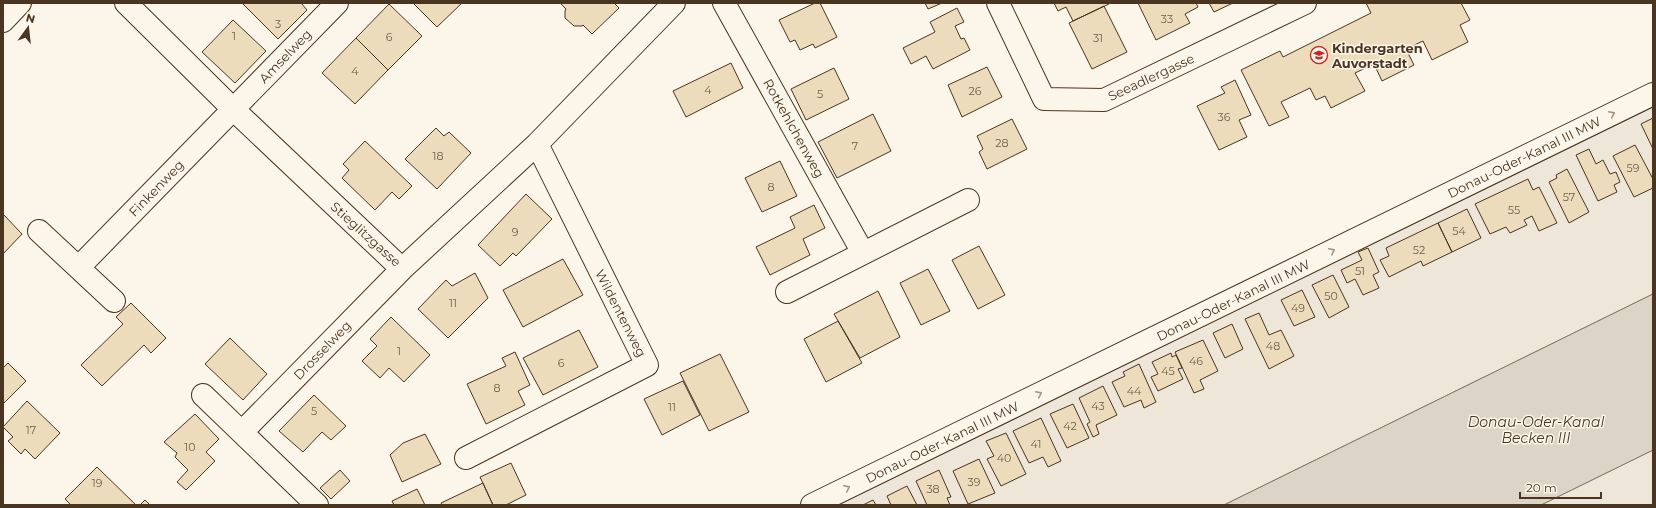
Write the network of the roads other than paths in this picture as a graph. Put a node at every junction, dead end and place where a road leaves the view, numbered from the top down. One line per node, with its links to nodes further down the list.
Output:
1 (20, 3): 8 (street)
2 (126, 3): 10 (street, Stieglitzgasse)
3 (337, 3): 10 (street, Amselweg)
4 (674, 3): 11 (street, Stieglitzgasse)
5 (724, 3): 14 (street, Rotkehlchenweg)
6 (998, 3): 7 (street, Seeadlergasse)
7 (1305, 3)
8 (3, 21)
9 (1653, 94): 23 (street, Donau-Oder-Kanal III MW, one-way to 9)
10 (233, 109): 15 (street, Finkenweg); 16 (street, Stieglitzgasse)
11 (536, 144): 16 (street, Stieglitzgasse); 21 (street, Wildentenweg)
12 (968, 200): 14 (street)
13 (39, 231): 15 (street)
14 (864, 253): 17 (street)
15 (79, 267): 18 (street)
16 (402, 269): 20 (street, Drosselweg)
17 (787, 292)
18 (114, 301)
19 (203, 395): 20 (street)
20 (242, 432): 22 (street)
21 (466, 458)
22 (317, 505)
23 (812, 505)

